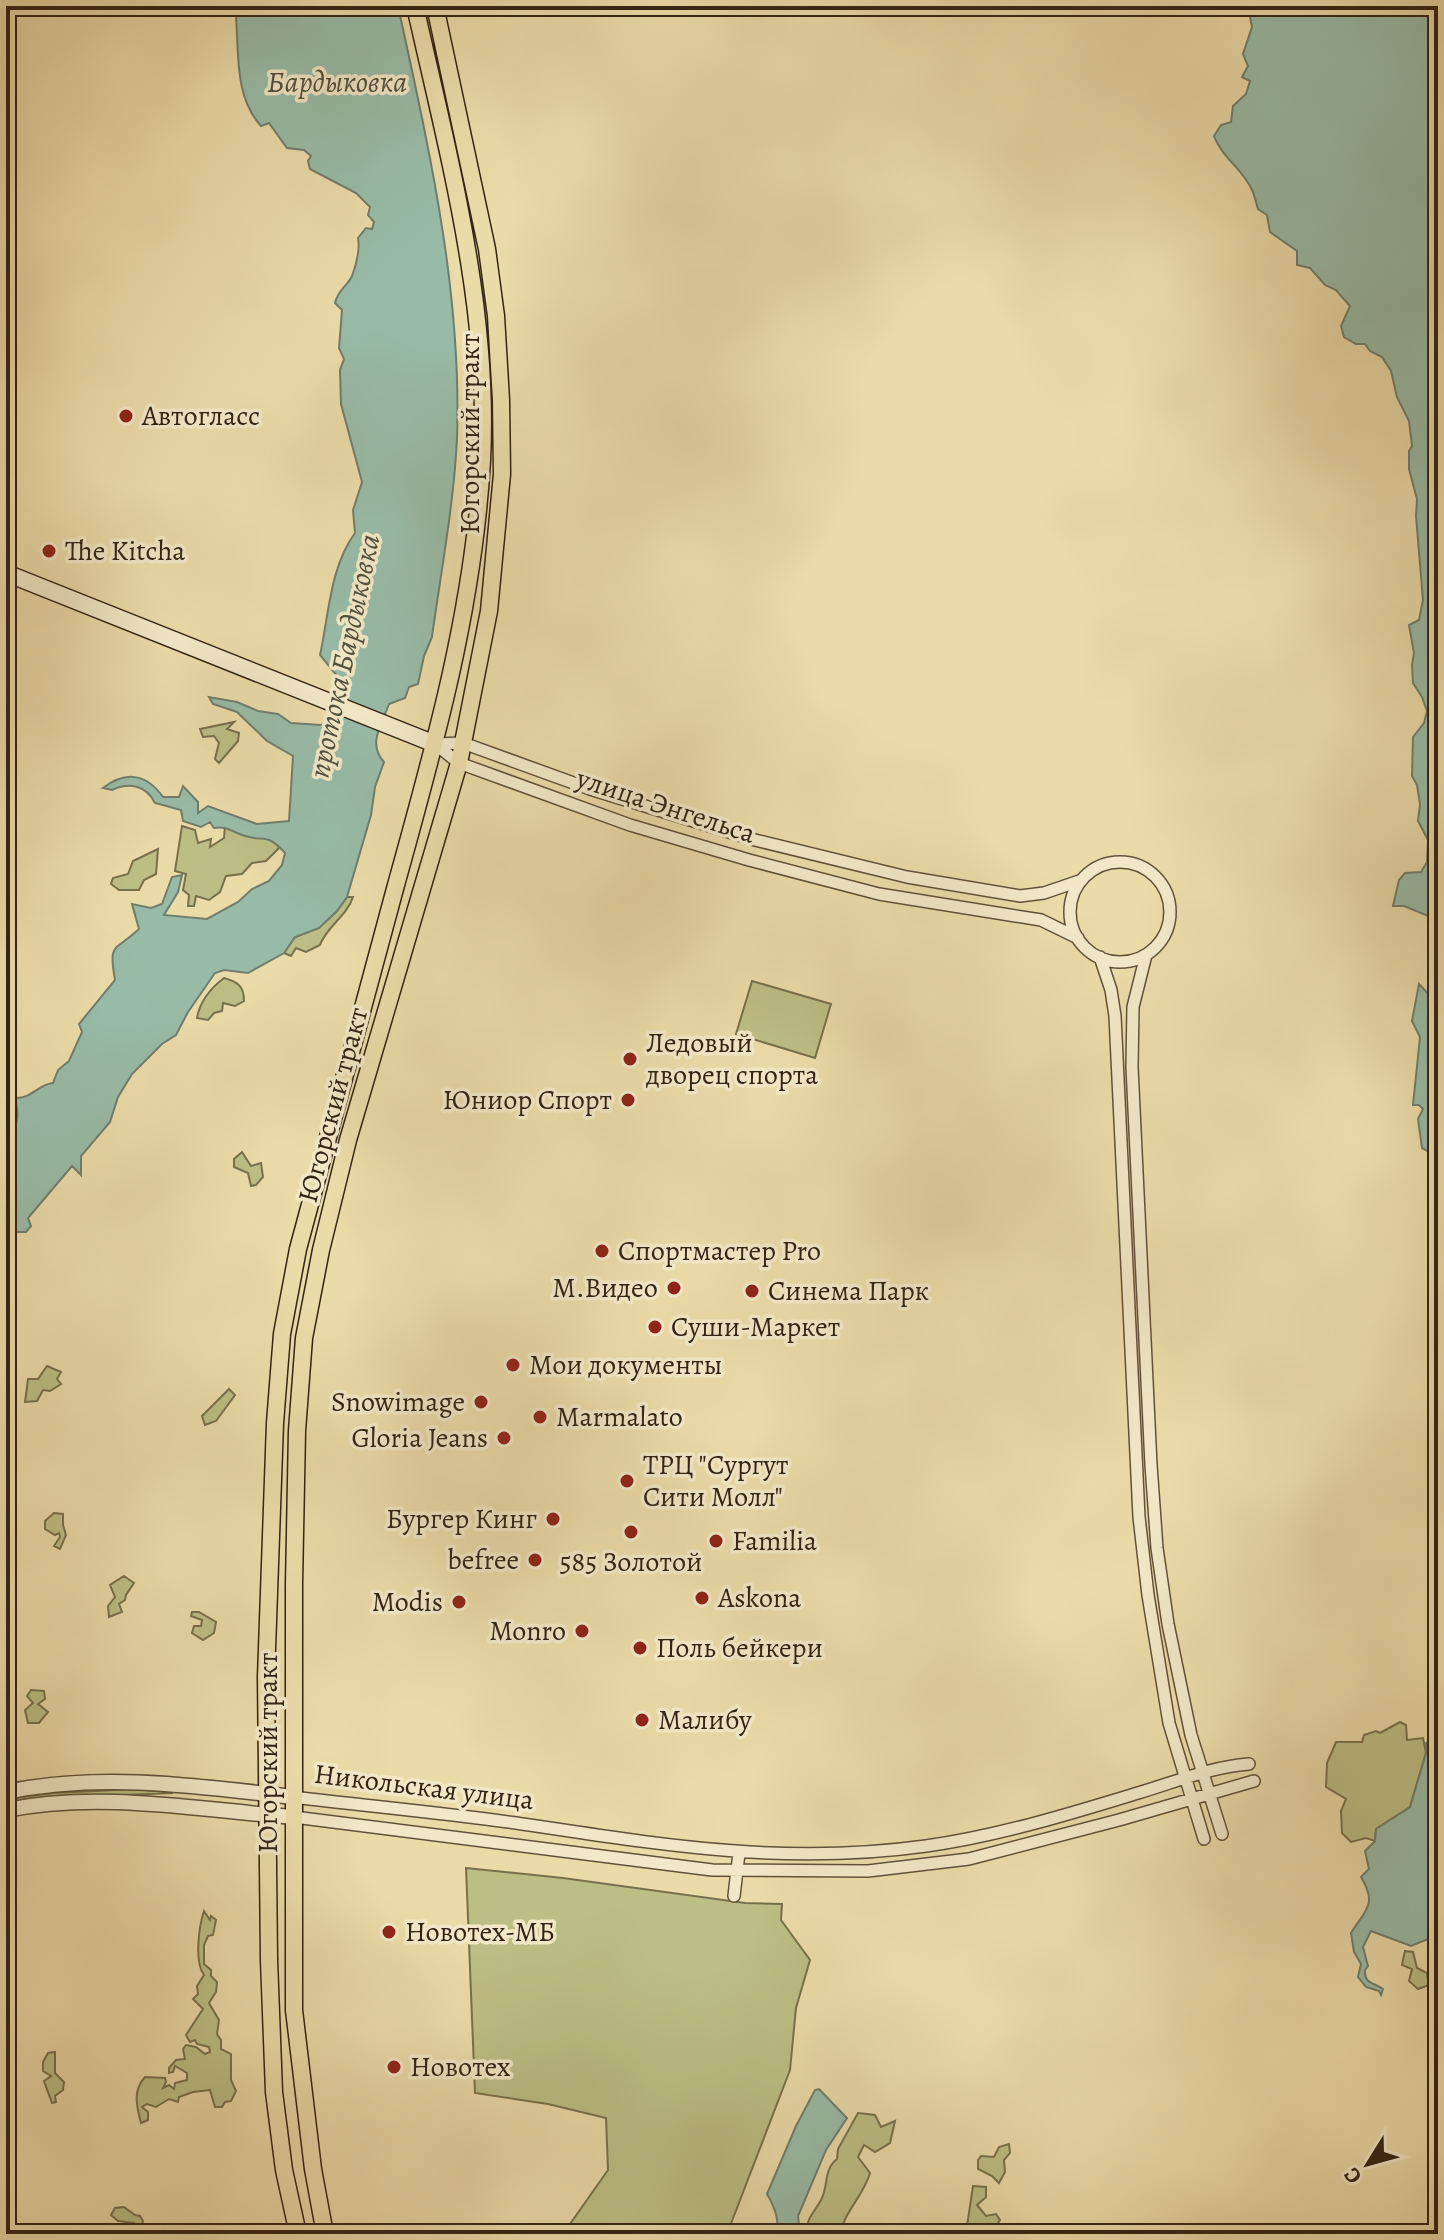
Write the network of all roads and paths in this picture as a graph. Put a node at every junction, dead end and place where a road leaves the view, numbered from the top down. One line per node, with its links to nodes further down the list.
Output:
1 (415, 6): 5 (main road, Югорский тракт)
2 (435, 6): 4 (main road, Югорский тракт)
3 (6, 573): 5 (main road, улица Энгельса)
4 (463, 743): 5 (street, улица Энгельса); 6 (main road, Югорский тракт); 7 (street, улица Энгельса)
5 (435, 744): 6 (street, улица Энгельса); 19 (main road, Югорский тракт)
6 (459, 763): 9 (street, улица Энгельса); 20 (main road, Югорский тракт)
7 (890, 874): 8 (street, улица Энгельса); 9 (street)
8 (1082, 880): 10 (street); 11 (street)
9 (889, 896): 10 (street, улица Энгельса)
10 (1078, 938): 12 (street)
11 (1146, 955): 12 (street); 14 (street)
12 (1100, 957): 15 (street)
13 (1249, 1764): 14 (street, Никольская улица)
14 (1202, 1773): 15 (street, Никольская улица); 18 (street)
15 (1185, 1779): 21 (street); 27 (street, Никольская улица)
16 (1254, 1781): 18 (street, Никольская улица)
17 (6, 1792): 19 (street, Никольская улица)
18 (1209, 1793): 21 (street, Никольская улица); 25 (street)
19 (267, 1794): 20 (street, Никольская улица); 23 (main road, Югорский тракт)
20 (293, 1797): 24 (main road, Югорский тракт); 27 (street, Никольская улица)
21 (1191, 1799): 26 (street); 28 (street, Никольская улица)
22 (6, 1810): 23 (street, Никольская улица)
23 (267, 1815): 24 (street, Никольская улица); 30 (main road, Югорский тракт)
24 (294, 1817): 28 (street, Никольская улица); 31 (main road, Югорский тракт)
25 (1222, 1834)
26 (1204, 1839)
27 (739, 1853): 28 (street)
28 (736, 1872): 29 (street)
29 (734, 1896)
30 (298, 2234)
31 (325, 2234)

